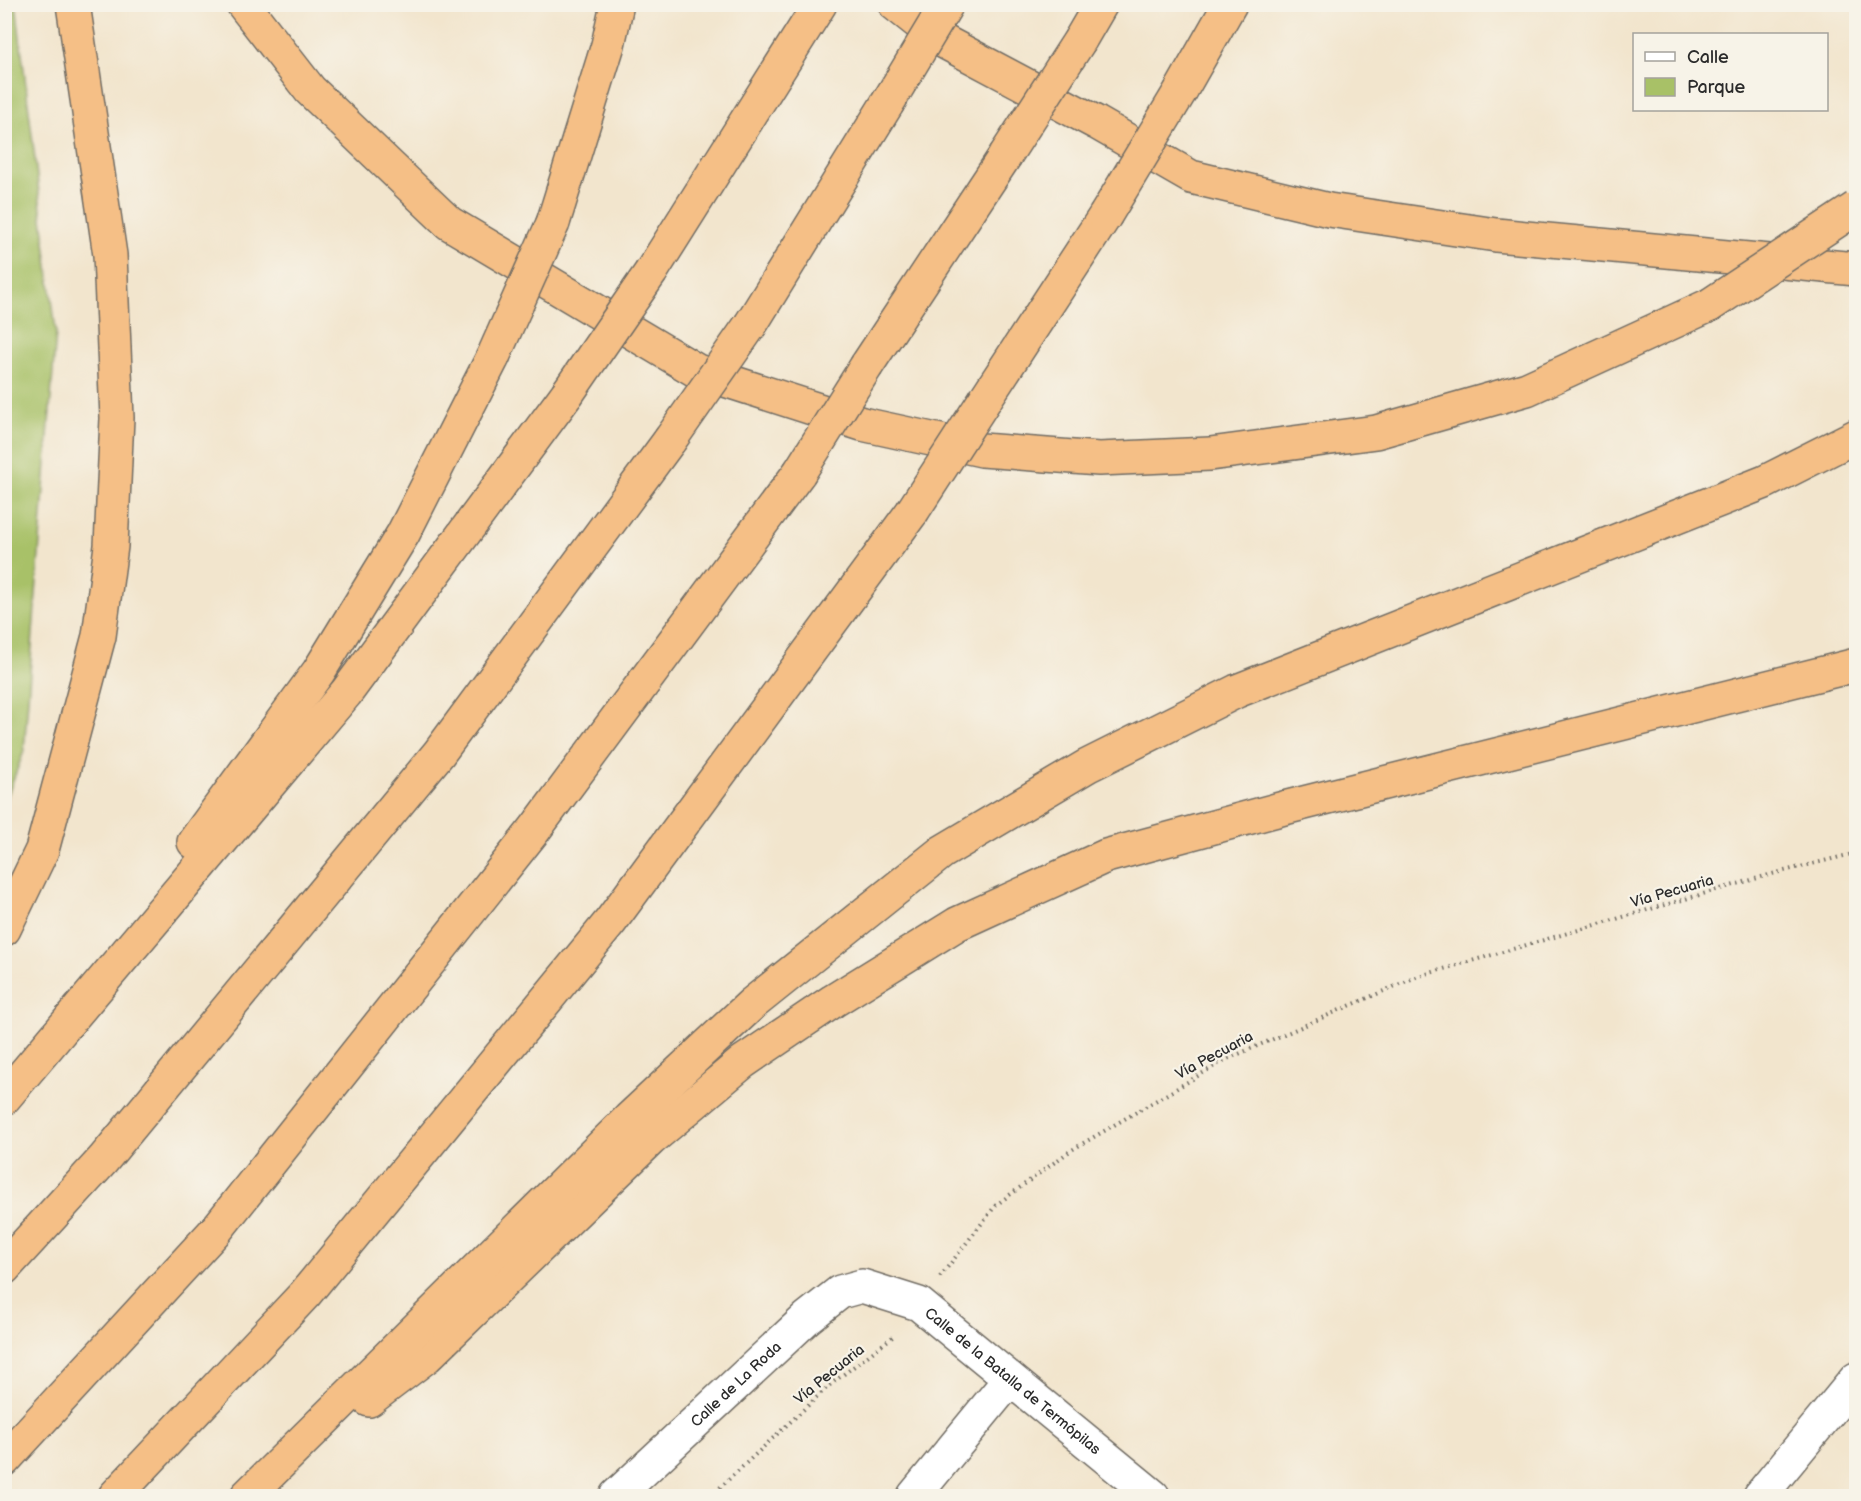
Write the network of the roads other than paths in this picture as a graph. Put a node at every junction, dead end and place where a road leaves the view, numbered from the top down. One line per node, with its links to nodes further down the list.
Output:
1 (73, 4): 13 (highway)
2 (243, 4): 9 (highway, bridge)
3 (617, 4): 14 (highway, bridge)
4 (820, 4): 14 (highway, bridge)
5 (895, 4): 10 (highway)
6 (947, 4): 15 (highway, bridge)
7 (1101, 4): 19 (highway, bridge)
8 (1230, 4): 21 (highway, bridge)
9 (1857, 208)
10 (1857, 269)
11 (1857, 436): 20 (highway)
12 (1857, 665): 20 (highway)
13 (4, 929)
14 (14, 1087)
15 (4, 1268)
16 (862, 1286): 17 (street, Calle de la Batalla de Termópilas); 22 (street, Calle de La Roda)
17 (1010, 1378): 23 (street); 24 (street, Calle de la Batalla de Termópilas)
18 (1857, 1379): 25 (street)
19 (4, 1460)
20 (252, 1491)
21 (115, 1497)
22 (616, 1497)
23 (914, 1497)
24 (1153, 1497)
25 (1760, 1497)

